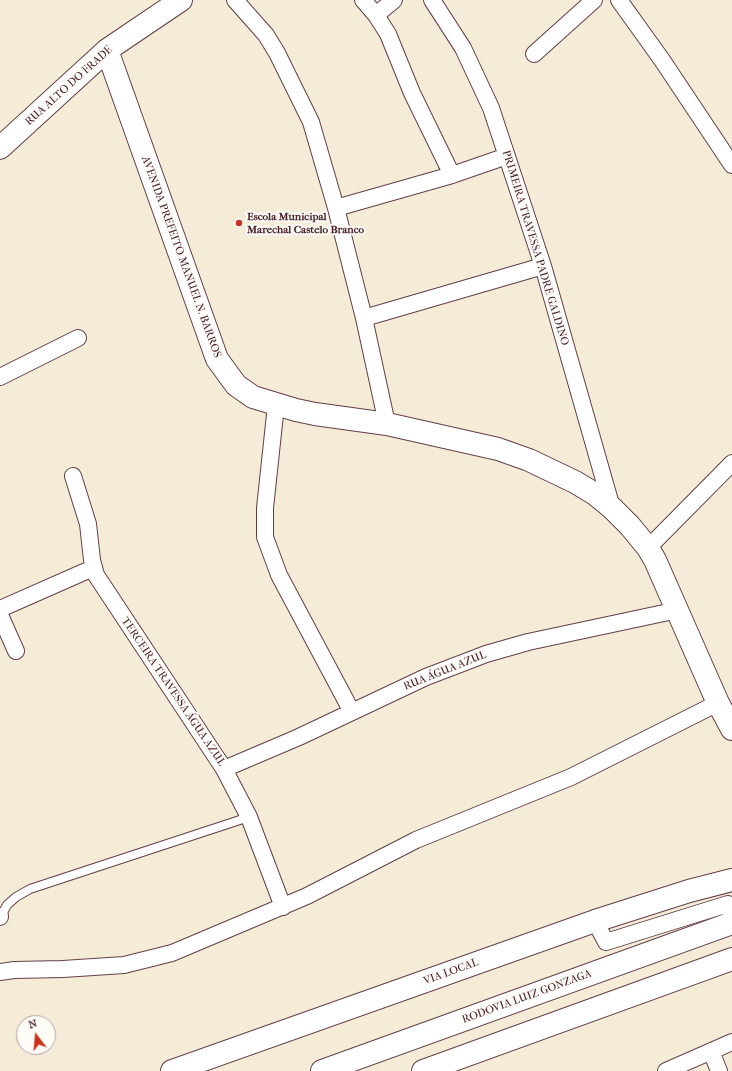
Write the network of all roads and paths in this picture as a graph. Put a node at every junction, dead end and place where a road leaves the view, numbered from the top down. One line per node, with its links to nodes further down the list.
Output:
1 (180, 0): 9 (main road, RUA ALTO DO FRADE)
2 (235, 0): 15 (street)
3 (363, 0): 8 (street)
4 (394, 0): 8 (street)
5 (432, 0): 12 (street, PRIMEIRA TRAVESSA PADRE GALDINO)
6 (594, 0): 10 (street)
7 (619, 0): 13 (street)
8 (376, 15): 14 (street)
9 (107, 50): 11 (main road, RUA ALTO DO FRADE); 20 (main road, AVENIDA PREFEITO MANUEL N. BARROS)
10 (534, 54)
11 (0, 148)
12 (507, 156): 14 (street); 16 (street, PRIMEIRA TRAVESSA PADRE GALDINO)
13 (732, 164)
14 (452, 175): 15 (street)
15 (336, 208): 17 (street)
16 (543, 266): 17 (street); 24 (street, PRIMEIRA TRAVESSA PADRE GALDINO)
17 (364, 318): 21 (street)
18 (78, 338): 19 (street)
19 (0, 377)
20 (276, 404): 21 (main road, AVENIDA PREFEITO MANUEL N. BARROS); 32 (street)
21 (387, 424): 24 (main road, AVENIDA PREFEITO MANUEL N. BARROS)
22 (732, 463): 25 (street)
23 (73, 476): 26 (street, TERCEIRA TRAVESSA ÁGUA AZUL)
24 (612, 508): 25 (main road, AVENIDA PREFEITO MANUEL N. BARROS)
25 (648, 548): 28 (main road, AVENIDA PREFEITO MANUEL N. BARROS)
26 (93, 568): 27 (street); 34 (street, TERCEIRA TRAVESSA ÁGUA AZUL)
27 (0, 609)
28 (678, 610): 31 (main road, AVENIDA PREFEITO MANUEL N. BARROS); 32 (street, RUA ÁGUA AZUL)
29 (0, 615): 30 (street)
30 (16, 651)
31 (718, 703): 33 (main road, AVENIDA PREFEITO MANUEL N. BARROS); 37 (street)
32 (352, 712): 34 (street, RUA ÁGUA AZUL)
33 (732, 729)
34 (224, 769): 35 (street, TERCEIRA TRAVESSA ÁGUA AZUL)
35 (249, 817): 37 (street, TERCEIRA TRAVESSA ÁGUA AZUL); 39 (lane)
36 (732, 880): 40 (main road, VIA LOCAL)
37 (283, 907): 42 (street)
38 (731, 915): 40 (street); 46 (main road, RODOVIA LUIZ GONZAGA)
39 (0, 917)
40 (595, 921): 45 (main road, VIA LOCAL)
41 (732, 959): 47 (main road)
42 (0, 972)
43 (732, 1042): 44 (street)
44 (711, 1051): 48 (street); 49 (street)
45 (172, 1071)
46 (322, 1071)
47 (423, 1071)
48 (666, 1071)
49 (719, 1071)

